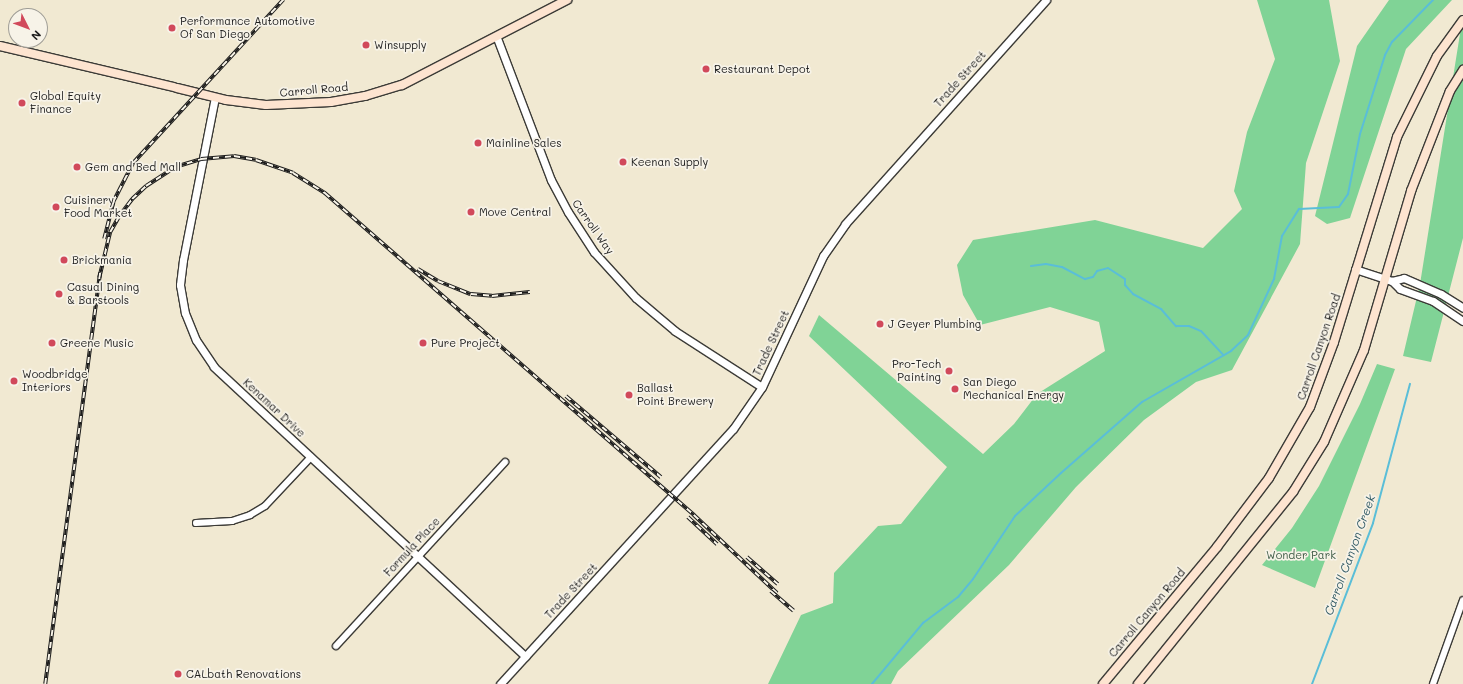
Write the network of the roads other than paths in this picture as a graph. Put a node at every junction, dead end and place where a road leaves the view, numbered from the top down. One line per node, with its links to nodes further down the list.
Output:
1 (567, 0): 4 (main road, Carroll Road)
2 (1046, 0): 12 (street, Trade Street)
3 (1463, 20): 8 (main road, Carroll Canyon Road)
4 (496, 38): 7 (main road, Carroll Road); 12 (street, Carroll Way)
5 (0, 46): 7 (main road, Carroll Road)
6 (1463, 70): 9 (main road)
7 (215, 97): 13 (street, Kenamar Drive)
8 (1355, 269): 9 (street); 21 (main road, Carroll Canyon Road)
9 (1388, 280): 10 (street); 11 (street); 22 (main road)
10 (1463, 308)
11 (1463, 321)
12 (762, 388): 19 (street, Trade Street)
13 (311, 457): 15 (street); 16 (street, Kenamar Drive)
14 (505, 462): 16 (street, Formula Place)
15 (196, 523)
16 (417, 555): 18 (street, Formula Place); 19 (street, Kenamar Drive)
17 (1463, 600): 23 (street)
18 (336, 646)
19 (525, 656): 20 (street, Trade Street)
20 (500, 684)
21 (1103, 684)
22 (1138, 684)
23 (1433, 684)

